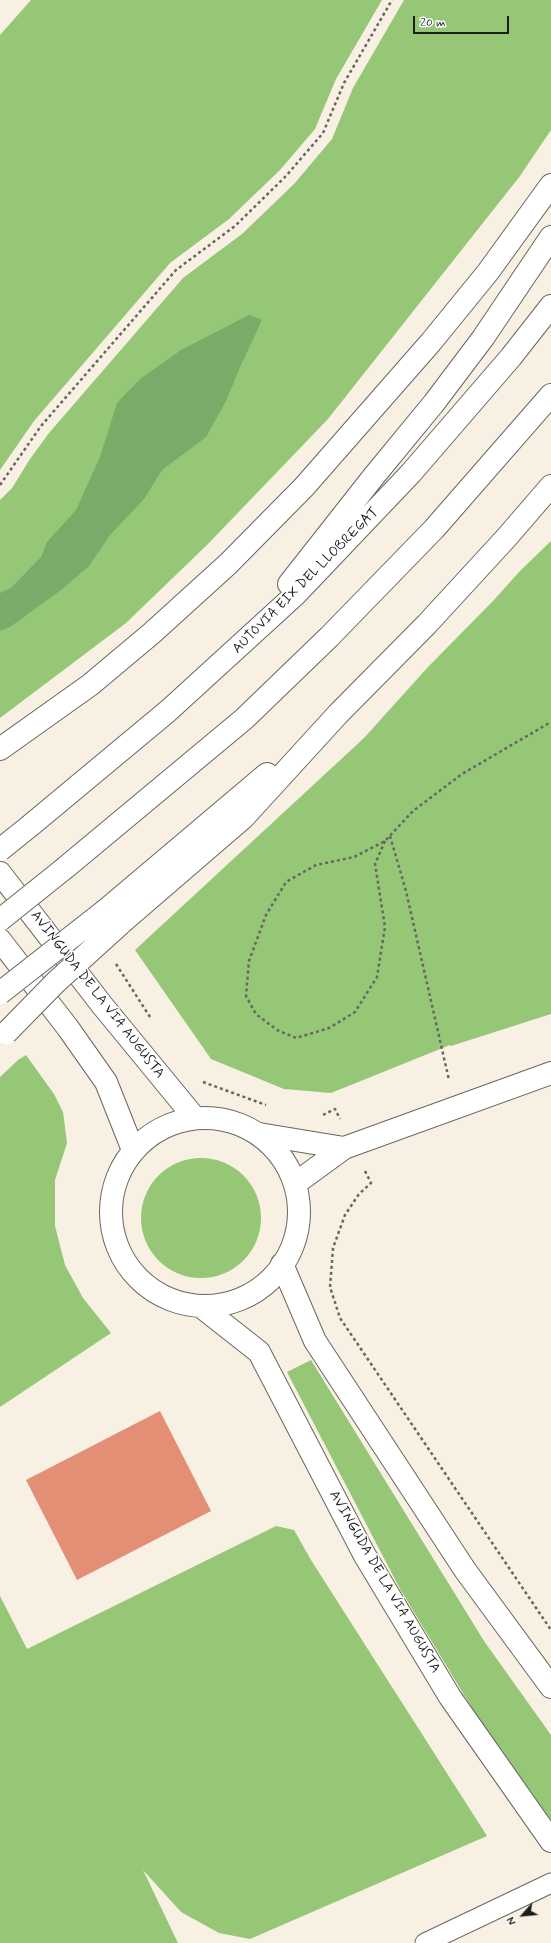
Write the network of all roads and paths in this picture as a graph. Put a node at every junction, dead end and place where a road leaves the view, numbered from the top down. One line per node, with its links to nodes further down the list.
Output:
1 (392, 0): 6 (path)
2 (551, 185): 10 (main road)
3 (551, 237): 8 (main road)
4 (551, 306): 8 (main road, AUTOVIA EIX DEL LLOBREGAT)
5 (551, 394): 16 (main road, bridge)
6 (0, 485)
7 (551, 486): 15 (main road)
8 (238, 649): 13 (main road, AUTOVIA EIX DEL LLOBREGAT, bridge)
9 (551, 722): 11 (path)
10 (0, 749)
11 (390, 836): 12 (path); 21 (path)
12 (385, 841): 12 (path)
13 (0, 850)
14 (0, 873): 22 (main road, AVINGUDA DE LA VIA AUGUSTA)
15 (113, 917): 18 (main road, bridge); 19 (main road, bridge)
16 (0, 920)
17 (0, 940): 25 (main road)
18 (0, 993)
19 (3, 1036)
20 (551, 1073): 21 (main road)
21 (455, 1108): 24 (main road)
22 (194, 1117): 23 (main road); 25 (main road)
23 (259, 1134): 24 (main road); 26 (main road)
24 (344, 1148): 26 (main road)
25 (133, 1150): 28 (main road)
26 (296, 1183): 27 (main road)
27 (282, 1264): 28 (main road); 29 (main road)
28 (204, 1308): 30 (main road, AVINGUDA DE LA VIA AUGUSTA)
29 (551, 1687)
30 (551, 1842)
31 (551, 1883): 32 (lane)
32 (424, 1943)

